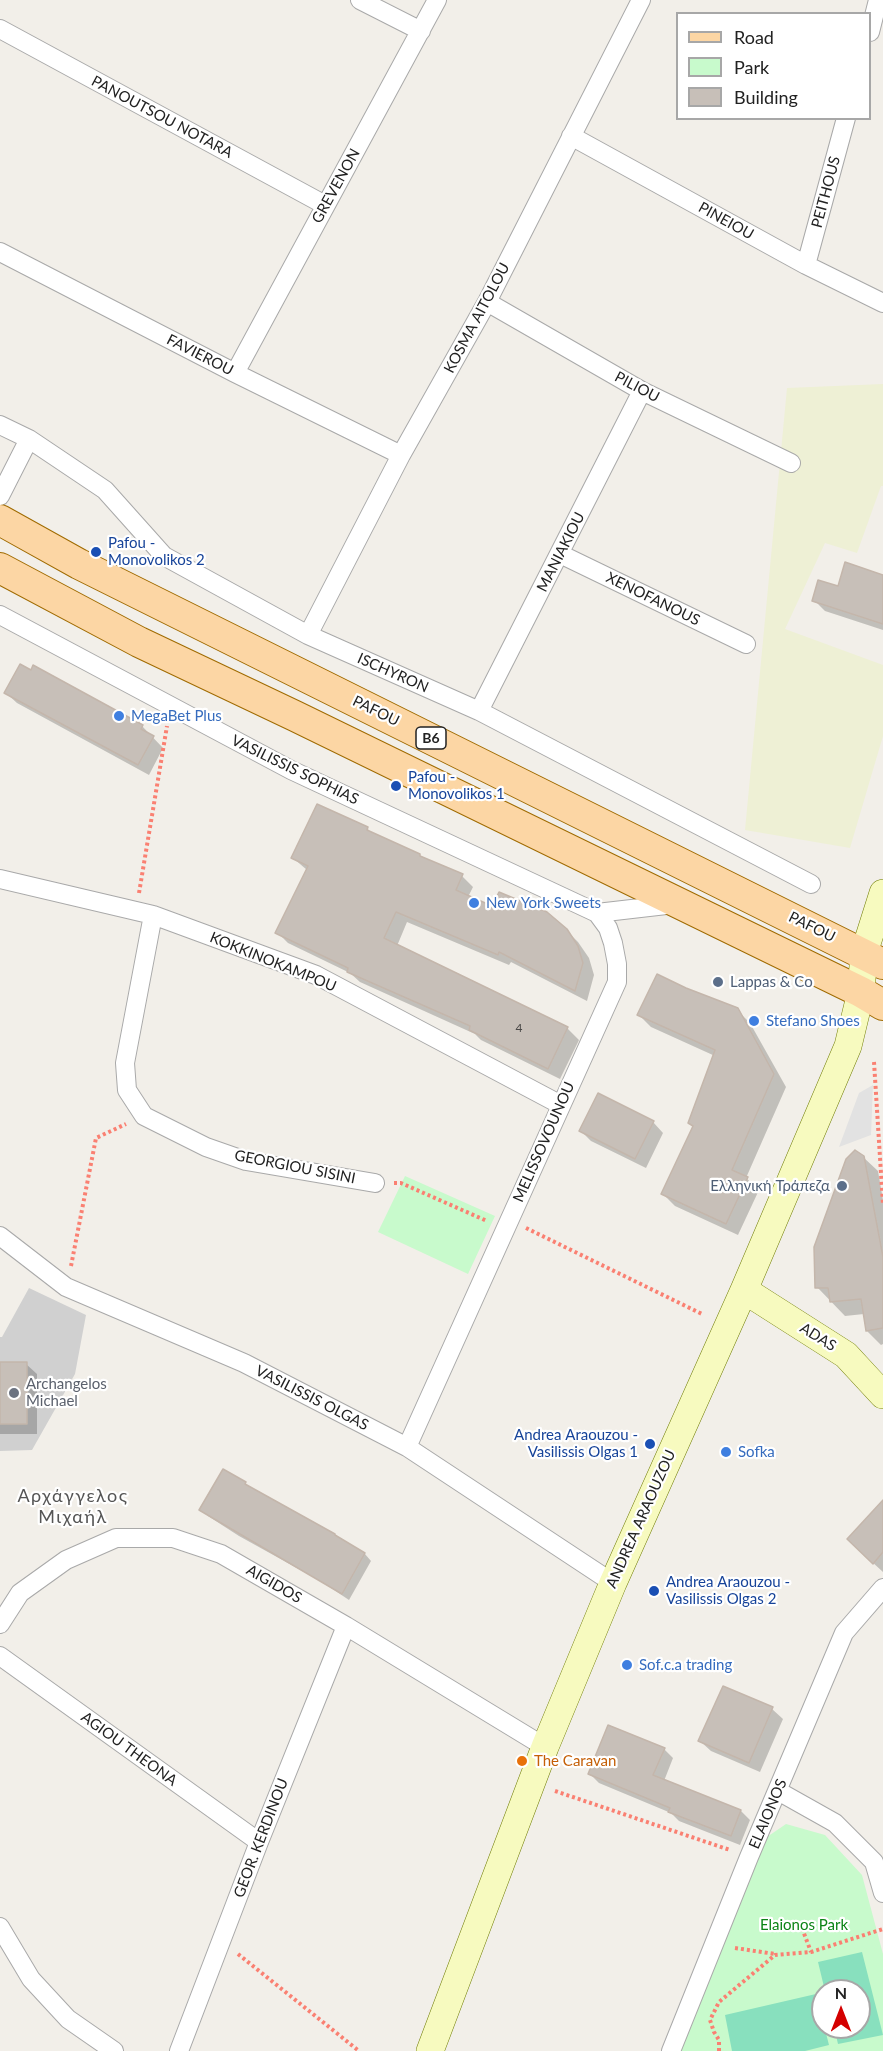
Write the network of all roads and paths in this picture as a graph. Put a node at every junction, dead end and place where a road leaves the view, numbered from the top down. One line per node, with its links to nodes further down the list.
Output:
1 (360, 0): 7 (street)
2 (437, 0): 7 (street, GREVENON)
3 (641, 0): 9 (street, KOSMA AITOLOU)
4 (878, 0): 5 (street)
5 (871, 28)
6 (0, 30): 10 (street, PANOUTSOU NOTARA)
7 (421, 31): 10 (street, GREVENON)
8 (845, 120): 12 (street, PEITHOUS)
9 (571, 136): 12 (street, PINEIOU); 13 (street, KOSMA AITOLOU)
10 (325, 205): 15 (street, GREVENON)
11 (0, 252): 15 (street, FAVIEROU)
12 (806, 265): 14 (street, PINEIOU)
13 (487, 302): 16 (street, PILIOU); 19 (street, KOSMA AITOLOU)
14 (883, 303)
15 (235, 373): 19 (street, FAVIEROU)
16 (642, 391): 20 (street, PILIOU); 23 (street, MANIAKIOU)
17 (0, 425): 18 (street, ISCHYRON)
18 (29, 439): 21 (street); 26 (street, ISCHYRON)
19 (401, 456): 26 (street, KOSMA AITOLOU)
20 (791, 463)
21 (0, 496)
22 (0, 520): 36 (main road, PAFOU / B6)
23 (560, 554): 27 (street, XENOFANOUS); 29 (street, MANIAKIOU)
24 (0, 568): 33 (main road)
25 (0, 615): 28 (street, VASILISSIS SOPHIAS)
26 (308, 635): 29 (street, ISCHYRON)
27 (746, 644)
28 (170, 705): 34 (path); 35 (street, VASILISSIS SOPHIAS)
29 (479, 711): 31 (street, ISCHYRON)
30 (0, 879): 34 (street, KOKKINOKAMPOU)
31 (811, 884)
32 (883, 893): 36 (main road, ANDREA ARAOUZOU)
33 (680, 904): 35 (street); 37 (main road)
34 (144, 913): 39 (street, KOKKINOKAMPOU); 40 (street)
35 (597, 913): 39 (street, MELISSOVOUNOU)
36 (874, 958): 37 (main road, ANDREA ARAOUZOU)
37 (872, 998): 46 (main road, ANDREA ARAOUZOU)
38 (874, 1062): 42 (path)
39 (561, 1105): 43 (street, MELISSOVOUNOU)
40 (144, 1116): 41 (street, GEORGIOU SISINI); 45 (path)
41 (375, 1183): 43 (path)
42 (883, 1205)
43 (507, 1224): 47 (path); 49 (street, MELISSOVOUNOU)
44 (0, 1236): 45 (street, VASILISSIS OLGAS)
45 (66, 1287): 49 (street, VASILISSIS OLGAS)
46 (744, 1290): 48 (main road, ADAS); 50 (main road, ANDREA ARAOUZOU)
47 (702, 1314)
48 (883, 1395)
49 (407, 1447): 50 (street, VASILISSIS OLGAS)
50 (613, 1582): 55 (main road, ANDREA ARAOUZOU)
51 (883, 1588): 57 (street, ELAIONOS)
52 (0, 1624): 53 (street, AIGIDOS)
53 (346, 1626): 55 (street, AIGIDOS); 58 (street, GEOR. KERDINOU)
54 (0, 1656): 58 (street, AGIOU THEONA)
55 (545, 1747): 56 (main road, ANDREA ARAOUZOU)
56 (531, 1783): 59 (path); 71 (main road, ANDREA ARAOUZOU)
57 (777, 1791): 59 (street, ELAIONOS); 60 (street)
58 (258, 1842): 64 (street, GEOR. KERDINOU)
59 (749, 1857): 65 (street, ELAIONOS)
60 (883, 1893)
61 (0, 1927): 68 (street)
62 (802, 1928): 66 (path)
63 (883, 1929): 66 (path)
64 (222, 1940): 69 (street, GEOR. KERDINOU); 70 (path)
65 (715, 1945): 67 (path); 72 (street, ELAIONOS)
66 (811, 1952): 67 (path)
67 (775, 1955): 73 (path)
68 (114, 2051)
69 (179, 2051)
70 (359, 2051)
71 (429, 2051)
72 (671, 2051)
73 (719, 2051)

